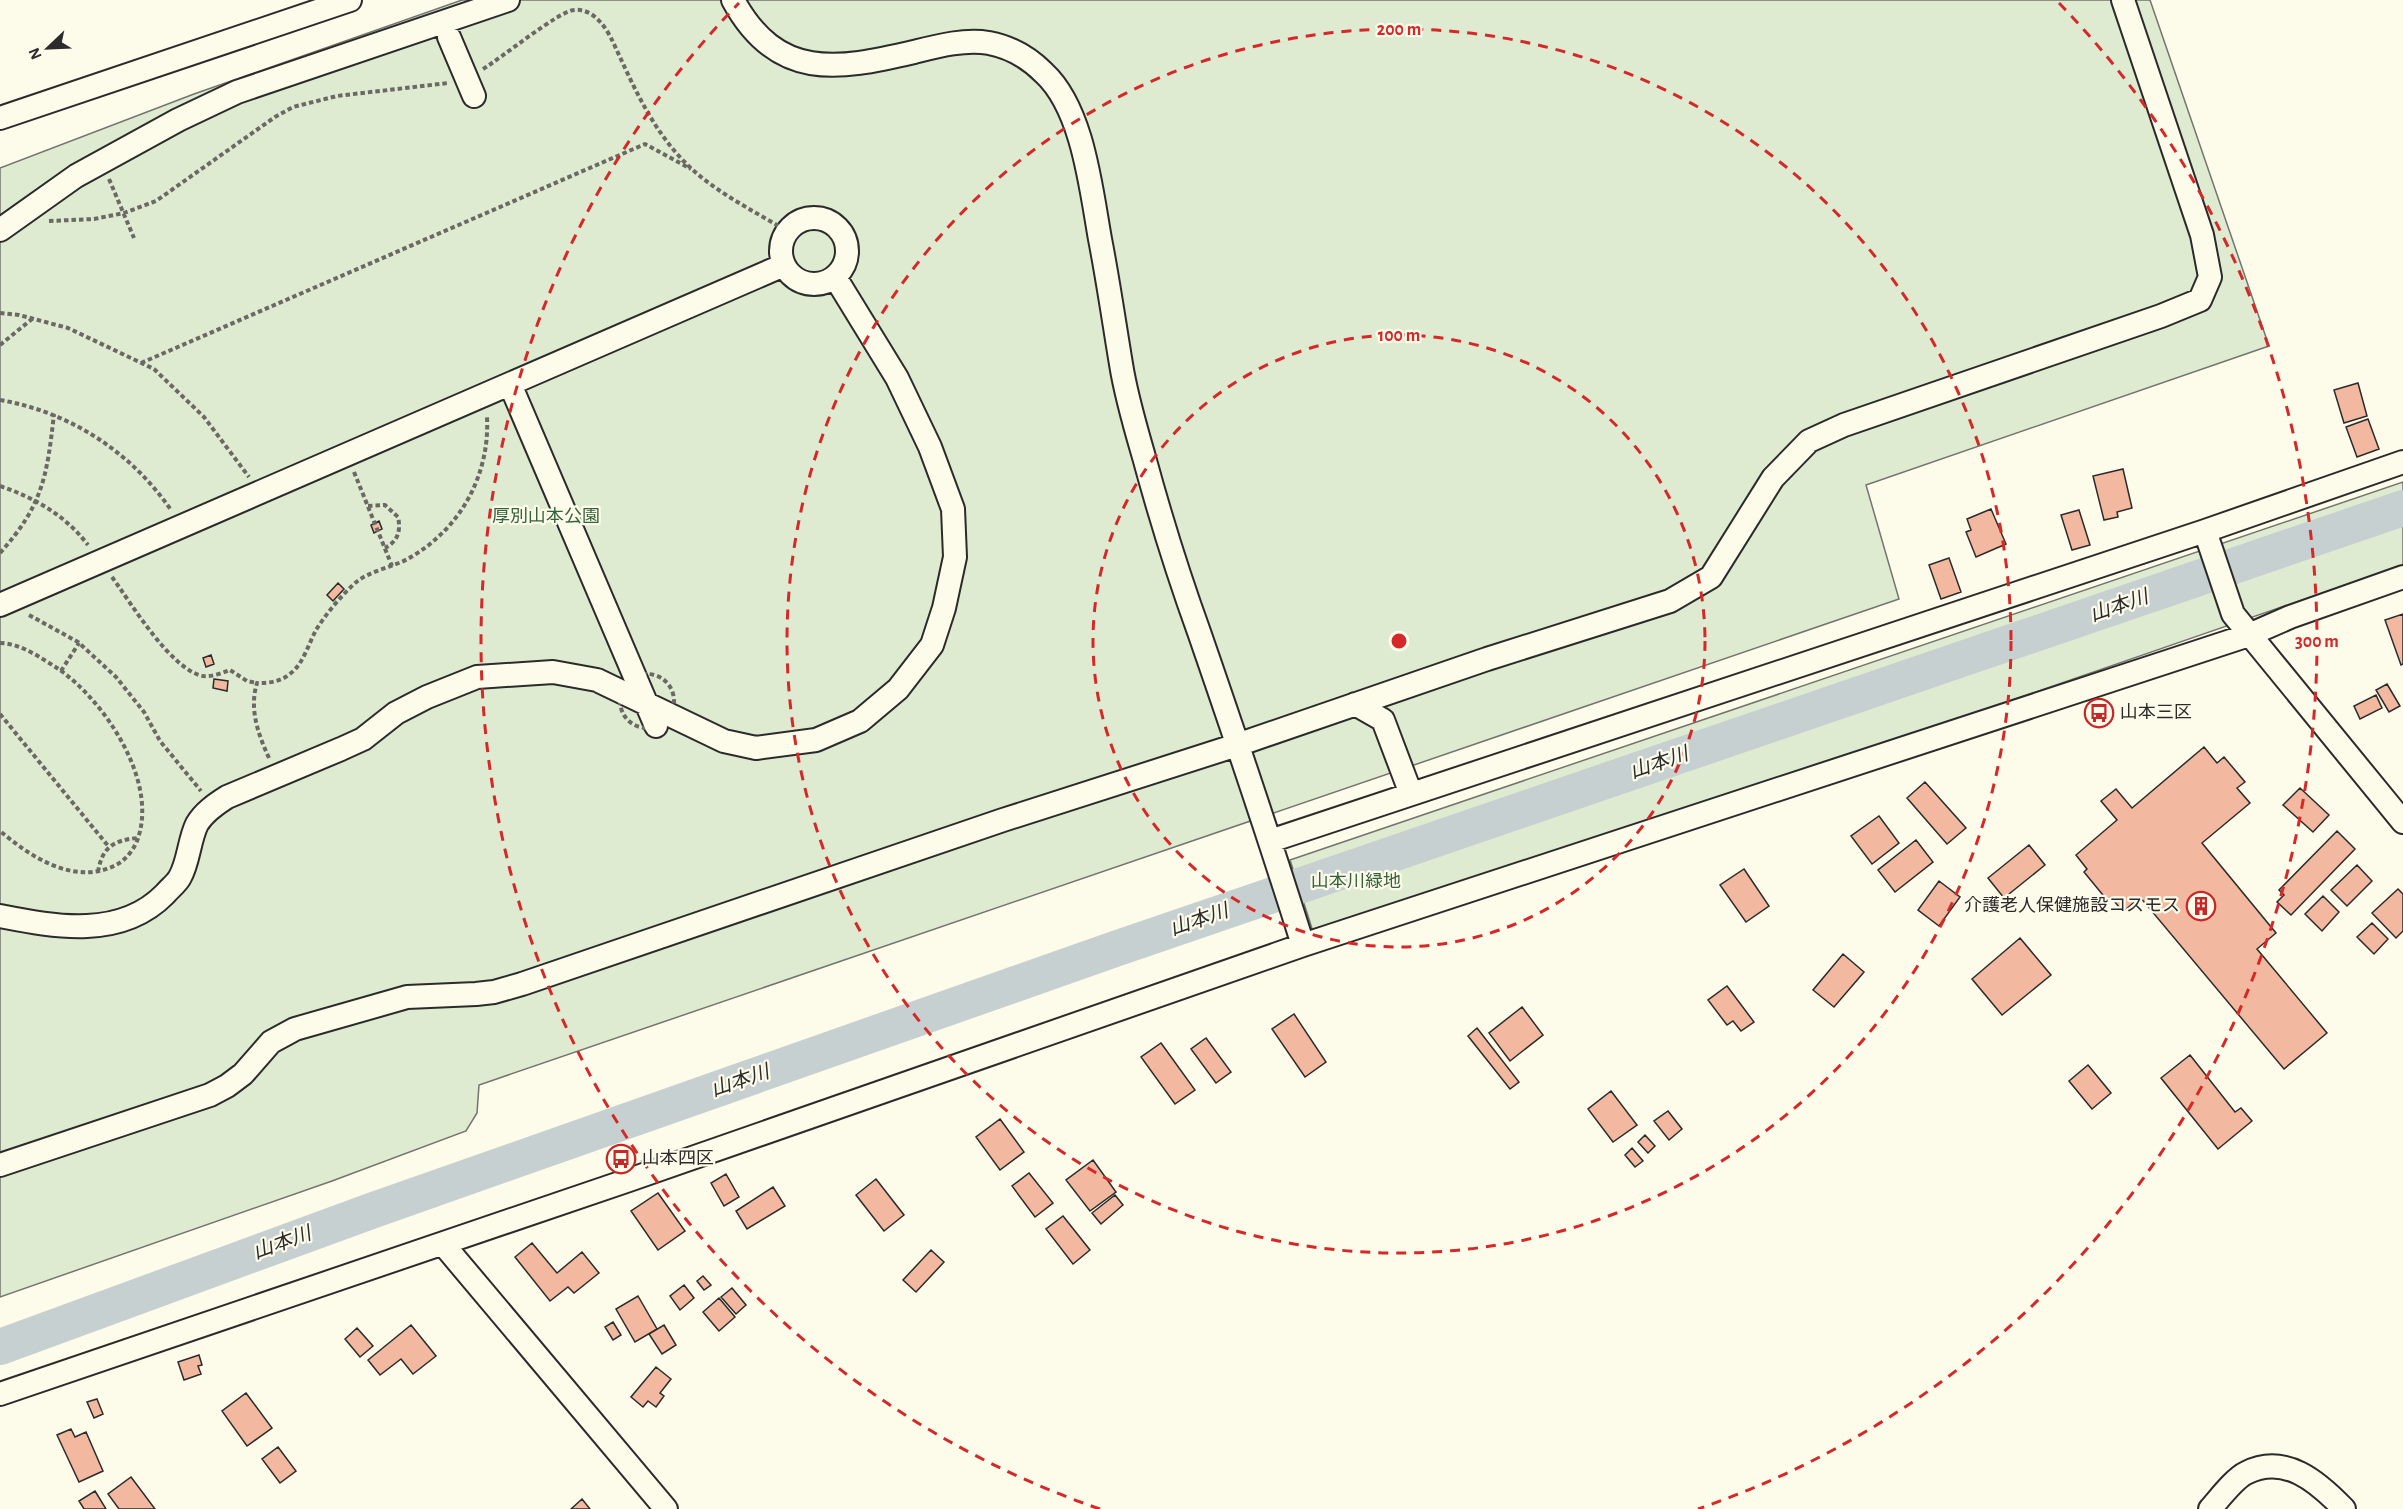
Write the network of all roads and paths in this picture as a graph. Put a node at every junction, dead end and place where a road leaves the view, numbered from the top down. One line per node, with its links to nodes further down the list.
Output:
1 (350, 0): 7 (street)
2 (508, 0): 8 (street)
3 (733, 0): 48 (street)
4 (2123, 0): 45 (street)
5 (449, 37): 6 (street)
6 (471, 87): 9 (path); 10 (path)
7 (0, 118)
8 (99, 163): 10 (path); 12 (street)
9 (698, 173): 13 (path); 20 (path)
10 (124, 213): 11 (path); 14 (path)
11 (49, 221)
12 (0, 230)
13 (787, 231): 15 (street); 16 (street)
14 (135, 238)
15 (784, 265): 16 (street); 21 (street)
16 (835, 277): 44 (street)
17 (0, 313): 18 (path)
18 (33, 319): 19 (path); 20 (path)
19 (0, 345)
20 (141, 363): 28 (path)
21 (510, 384): 22 (street); 44 (street)
22 (483, 395): 25 (street); 36 (path)
23 (0, 400): 24 (path)
24 (54, 414): 29 (path); 31 (path)
25 (347, 454): 28 (street); 30 (path)
26 (2403, 462): 32 (street)
27 (0, 486): 29 (path)
28 (259, 492): 31 (street)
29 (37, 501): 34 (path); 35 (path)
30 (368, 506): 33 (path); 33 (path)
31 (180, 527): 35 (street)
32 (2206, 538): 39 (street); 50 (street)
33 (385, 548): 36 (path)
34 (0, 553)
35 (101, 561): 38 (street); 43 (path)
36 (392, 566): 43 (path)
37 (2403, 577): 39 (street)
38 (1, 604): 41 (path)
39 (2249, 635): 52 (street); 59 (street)
40 (0, 643): 42 (path)
41 (80, 643): 42 (path); 51 (path)
42 (61, 671): 54 (path)
43 (257, 682): 49 (path)
44 (648, 704): 47 (street); 49 (street)
45 (1355, 704): 48 (street); 50 (street)
46 (0, 714): 55 (path)
47 (656, 726)
48 (1237, 745): 56 (street); 60 (street)
49 (277, 776): 51 (street)
50 (1411, 794): 56 (street)
51 (213, 806): 58 (street)
52 (2403, 822)
53 (0, 831): 57 (path)
54 (138, 838): 55 (path); 57 (path)
55 (109, 847): 57 (path)
56 (1272, 849): 59 (street)
57 (98, 872)
58 (0, 916)
59 (1303, 945): 61 (street)
60 (0, 1164)
61 (443, 1244): 62 (street); 63 (street)
62 (0, 1394)
63 (666, 1509)
64 (2210, 1509): 65 (street)
65 (2344, 1509)

